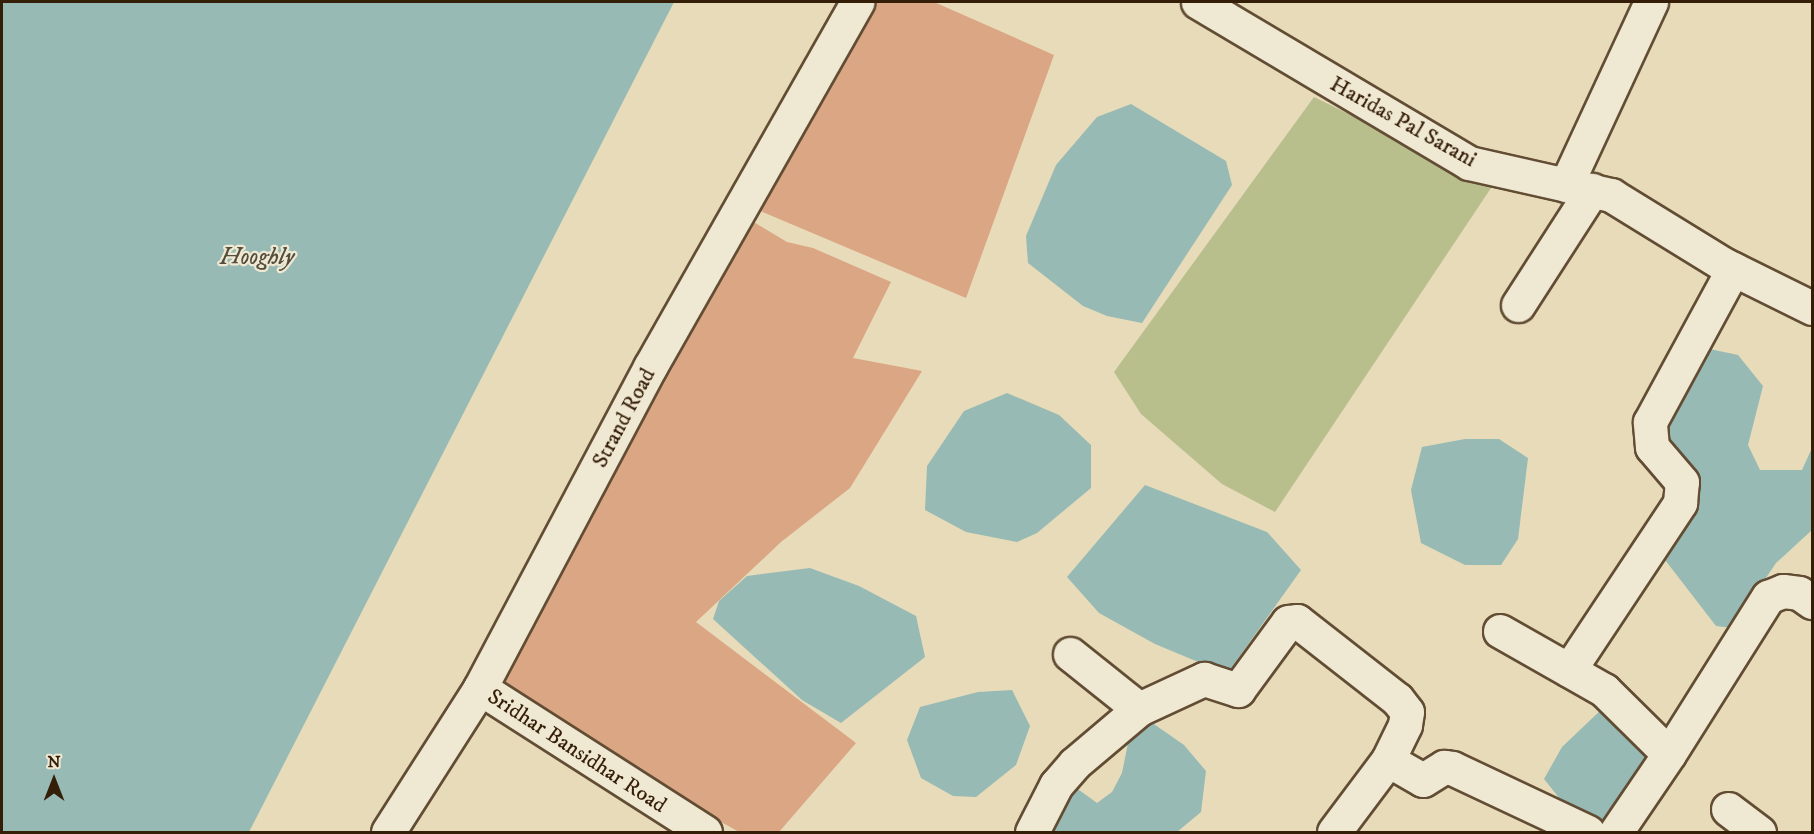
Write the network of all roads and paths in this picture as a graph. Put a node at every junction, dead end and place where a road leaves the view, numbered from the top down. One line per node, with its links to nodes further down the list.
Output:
1 (857, 2): 12 (street, Strand Road)
2 (1198, 2): 4 (street, Haridas Pal Sarani)
3 (1652, 2): 4 (street)
4 (1579, 187): 5 (street, Haridas Pal Sarani); 6 (street)
5 (1733, 269): 7 (street, Haridas Pal Sarani); 11 (street)
6 (1518, 305)
7 (1812, 308)
8 (1812, 602): 14 (street)
9 (1500, 631): 11 (street)
10 (1070, 654): 13 (street)
11 (1569, 670): 14 (street)
12 (480, 688): 17 (street, Strand Road); 18 (street, Sridhar Bansidhar Road)
13 (1139, 709): 15 (street); 19 (street)
14 (1669, 754): 22 (street)
15 (1388, 760): 20 (street); 21 (street)
16 (1728, 809): 23 (street)
17 (388, 832)
18 (705, 832)
19 (1032, 832)
20 (1334, 832)
21 (1588, 832)
22 (1616, 832)
23 (1759, 832)

